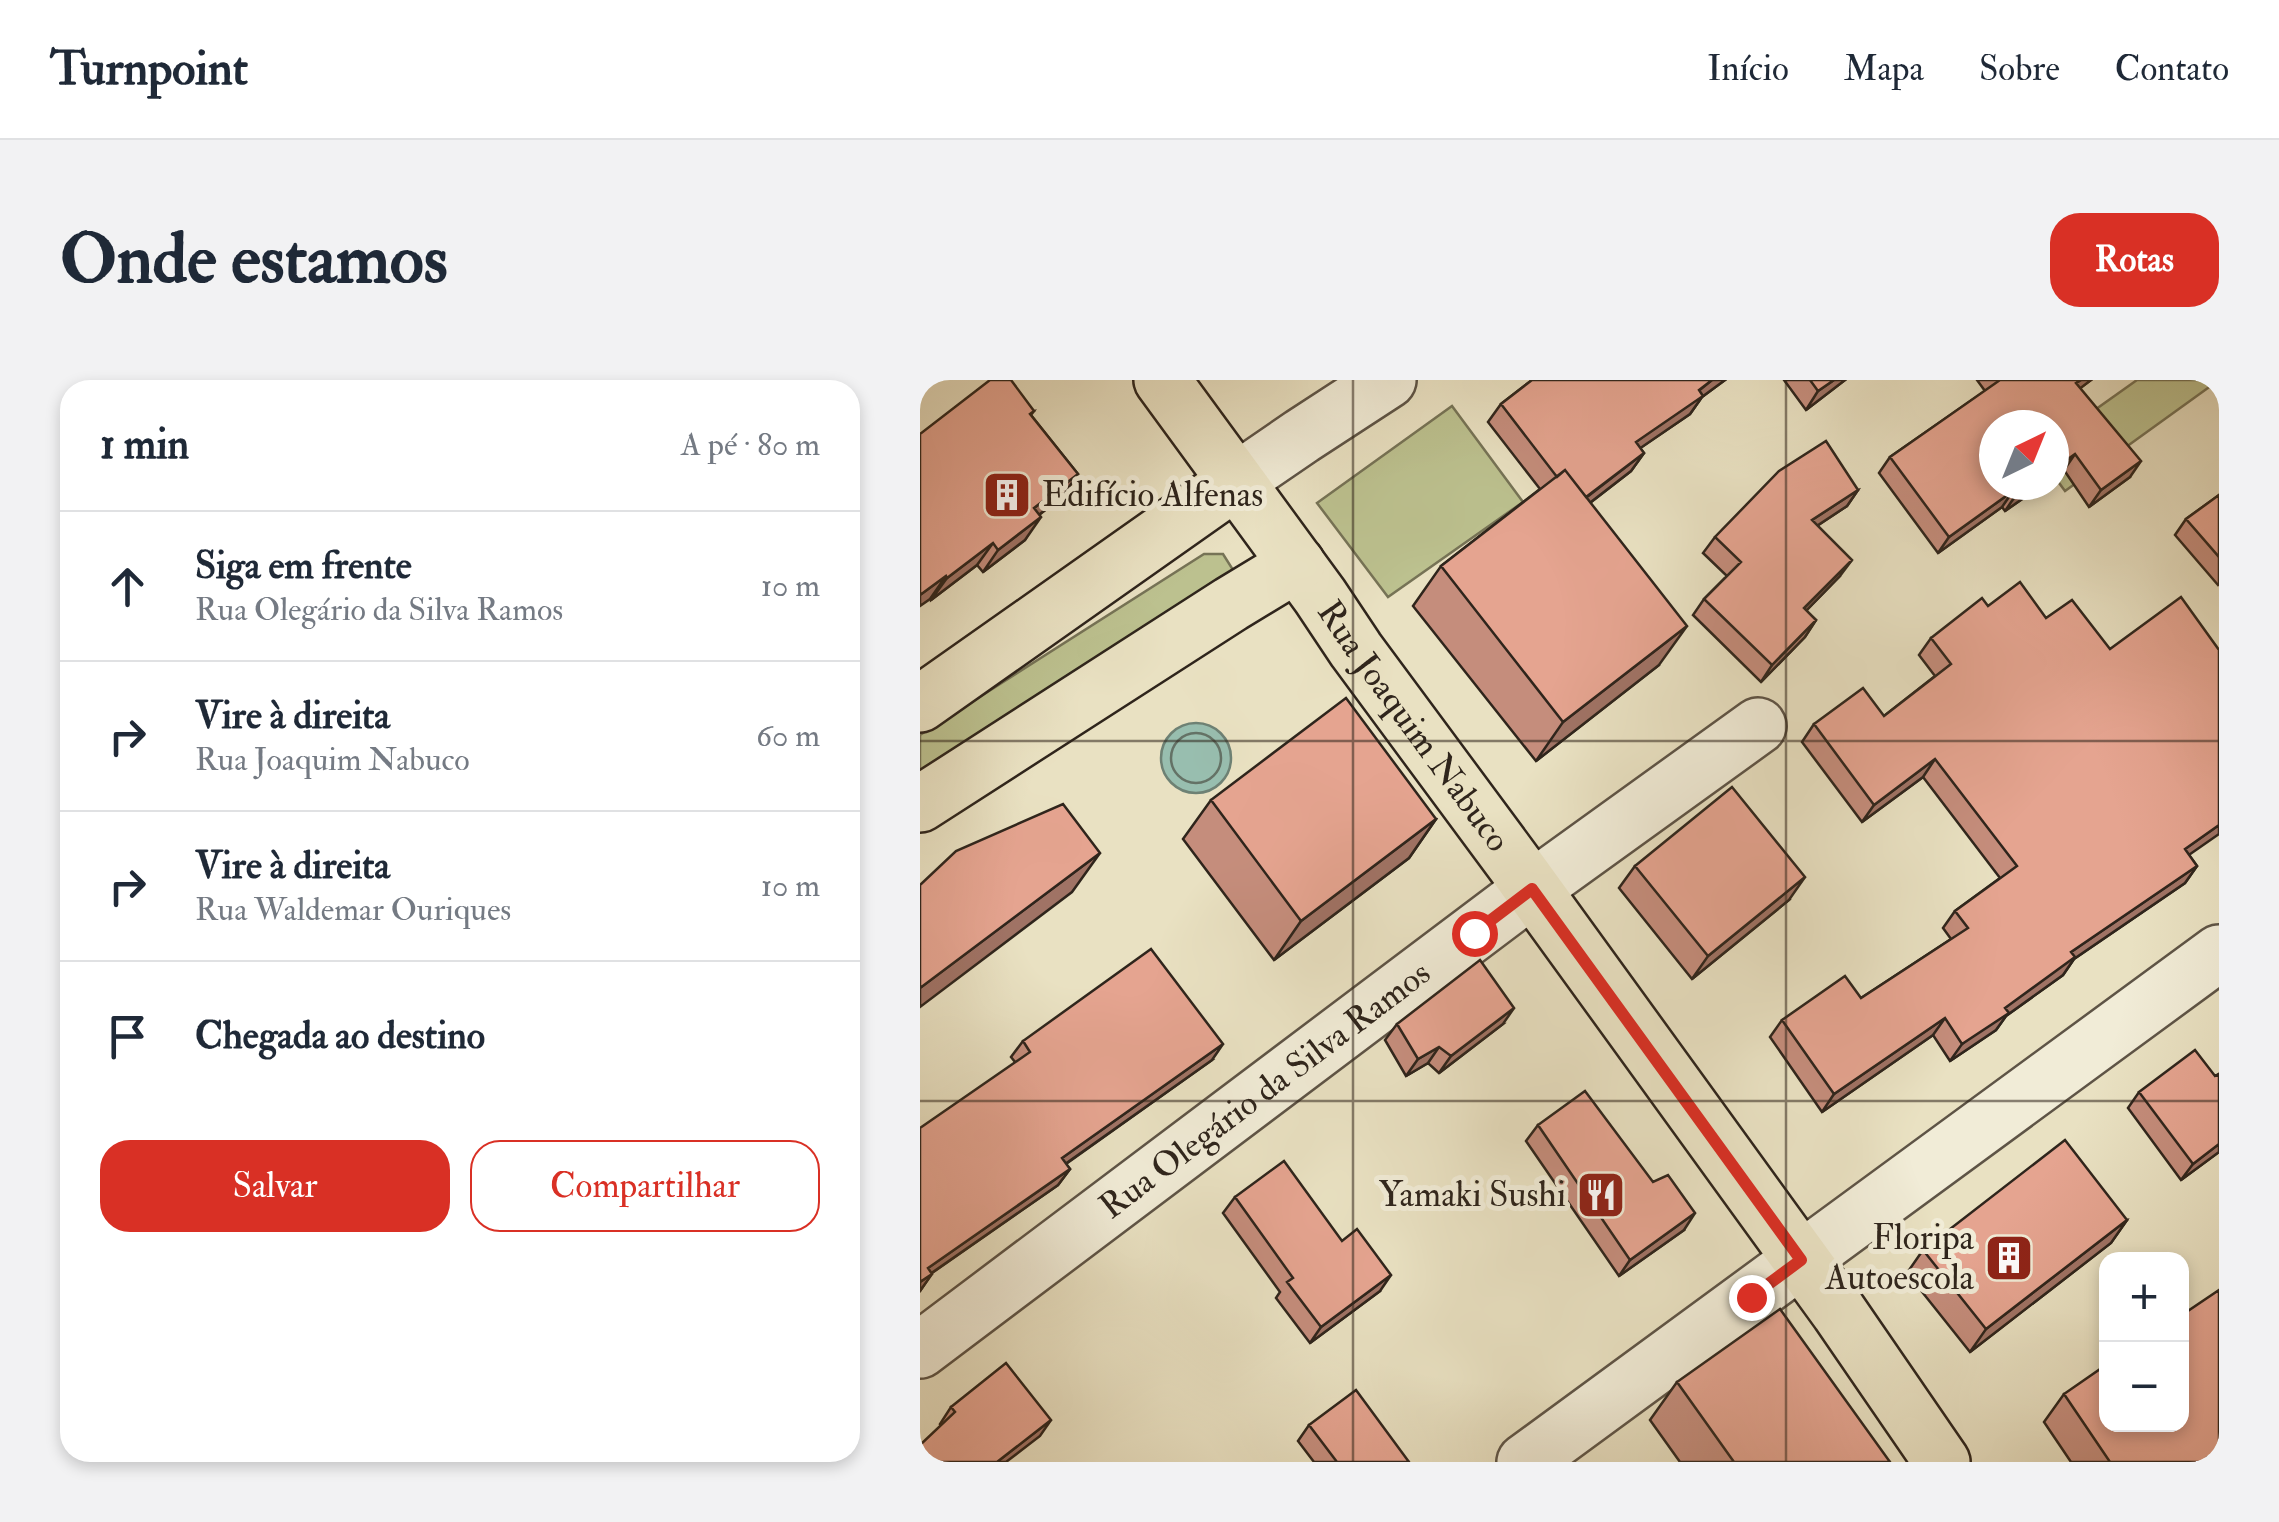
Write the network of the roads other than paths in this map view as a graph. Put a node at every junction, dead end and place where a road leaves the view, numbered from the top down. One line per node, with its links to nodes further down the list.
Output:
1 (1162, 380): 3 (main road, Rua Joaquim Nabuco)
2 (1388, 380): 3 (street)
3 (1236, 482): 4 (main road, Rua Joaquim Nabuco); 5 (main road)
4 (1297, 564): 8 (main road); 9 (main road, Rua Joaquim Nabuco)
5 (920, 704)
6 (1758, 726): 9 (street, Rua Olegário da Silva Ramos)
7 (920, 735): 8 (main road)
8 (937, 792)
9 (1532, 889): 11 (main road, Rua Joaquim Nabuco); 12 (street, Rua Olegário da Silva Ramos)
10 (2219, 953): 11 (street)
11 (1801, 1260): 13 (street); 14 (main road, Rua Joaquim Nabuco)
12 (920, 1350)
13 (1525, 1462)
14 (1942, 1462)

